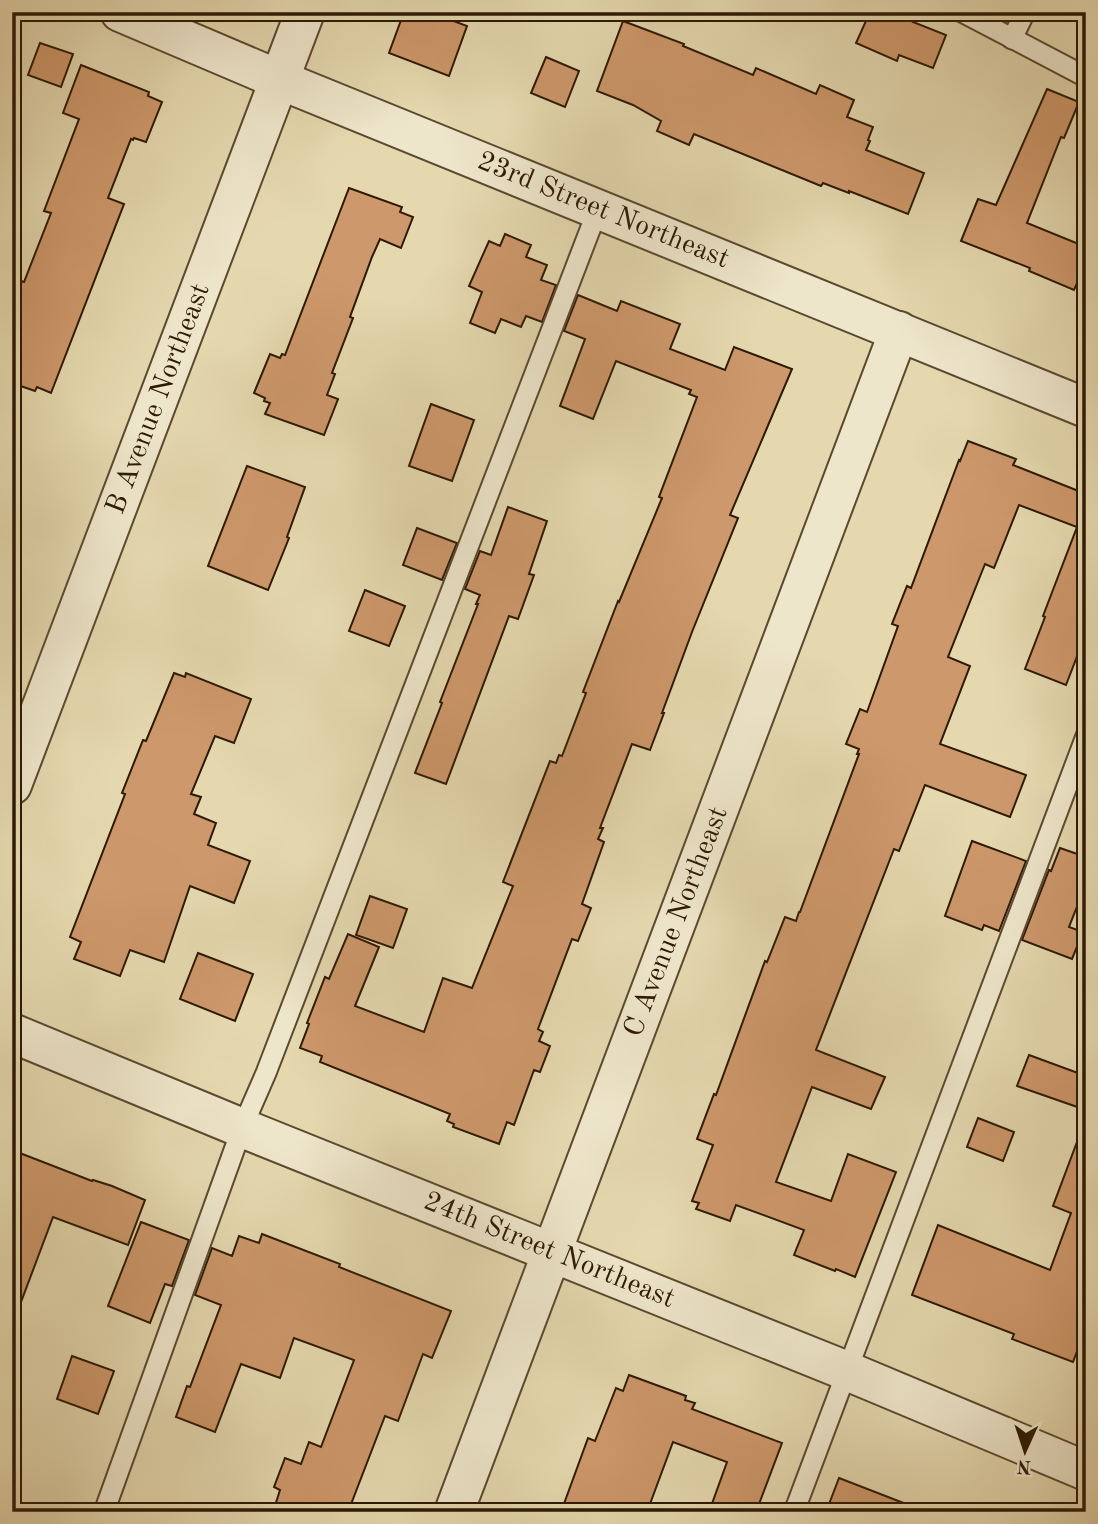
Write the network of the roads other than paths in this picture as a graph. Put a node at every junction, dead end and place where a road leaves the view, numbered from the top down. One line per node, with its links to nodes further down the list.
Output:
1 (120, 12): 7 (street, 23rd Street Northeast)
2 (305, 12): 7 (street, B Avenue Northeast)
3 (962, 12): 5 (lane)
4 (1025, 12): 5 (lane)
5 (1012, 39): 6 (lane)
6 (1086, 77)
7 (280, 80): 8 (street, 23rd Street Northeast); 12 (street, B Avenue Northeast)
8 (598, 209): 9 (street, 23rd Street Northeast); 14 (lane)
9 (899, 331): 10 (street, 23rd Street Northeast); 15 (street, C Avenue Northeast)
10 (1086, 408)
11 (1086, 736): 16 (lane)
12 (12, 786)
13 (12, 1033): 14 (street, 24th Street Northeast)
14 (243, 1128): 15 (street, 24th Street Northeast); 18 (lane)
15 (552, 1253): 16 (street, 24th Street Northeast); 19 (street, C Avenue Northeast)
16 (848, 1371): 17 (street, 24th Street Northeast); 20 (lane)
17 (1086, 1471)
18 (104, 1512)
19 (454, 1512)
20 (794, 1512)

